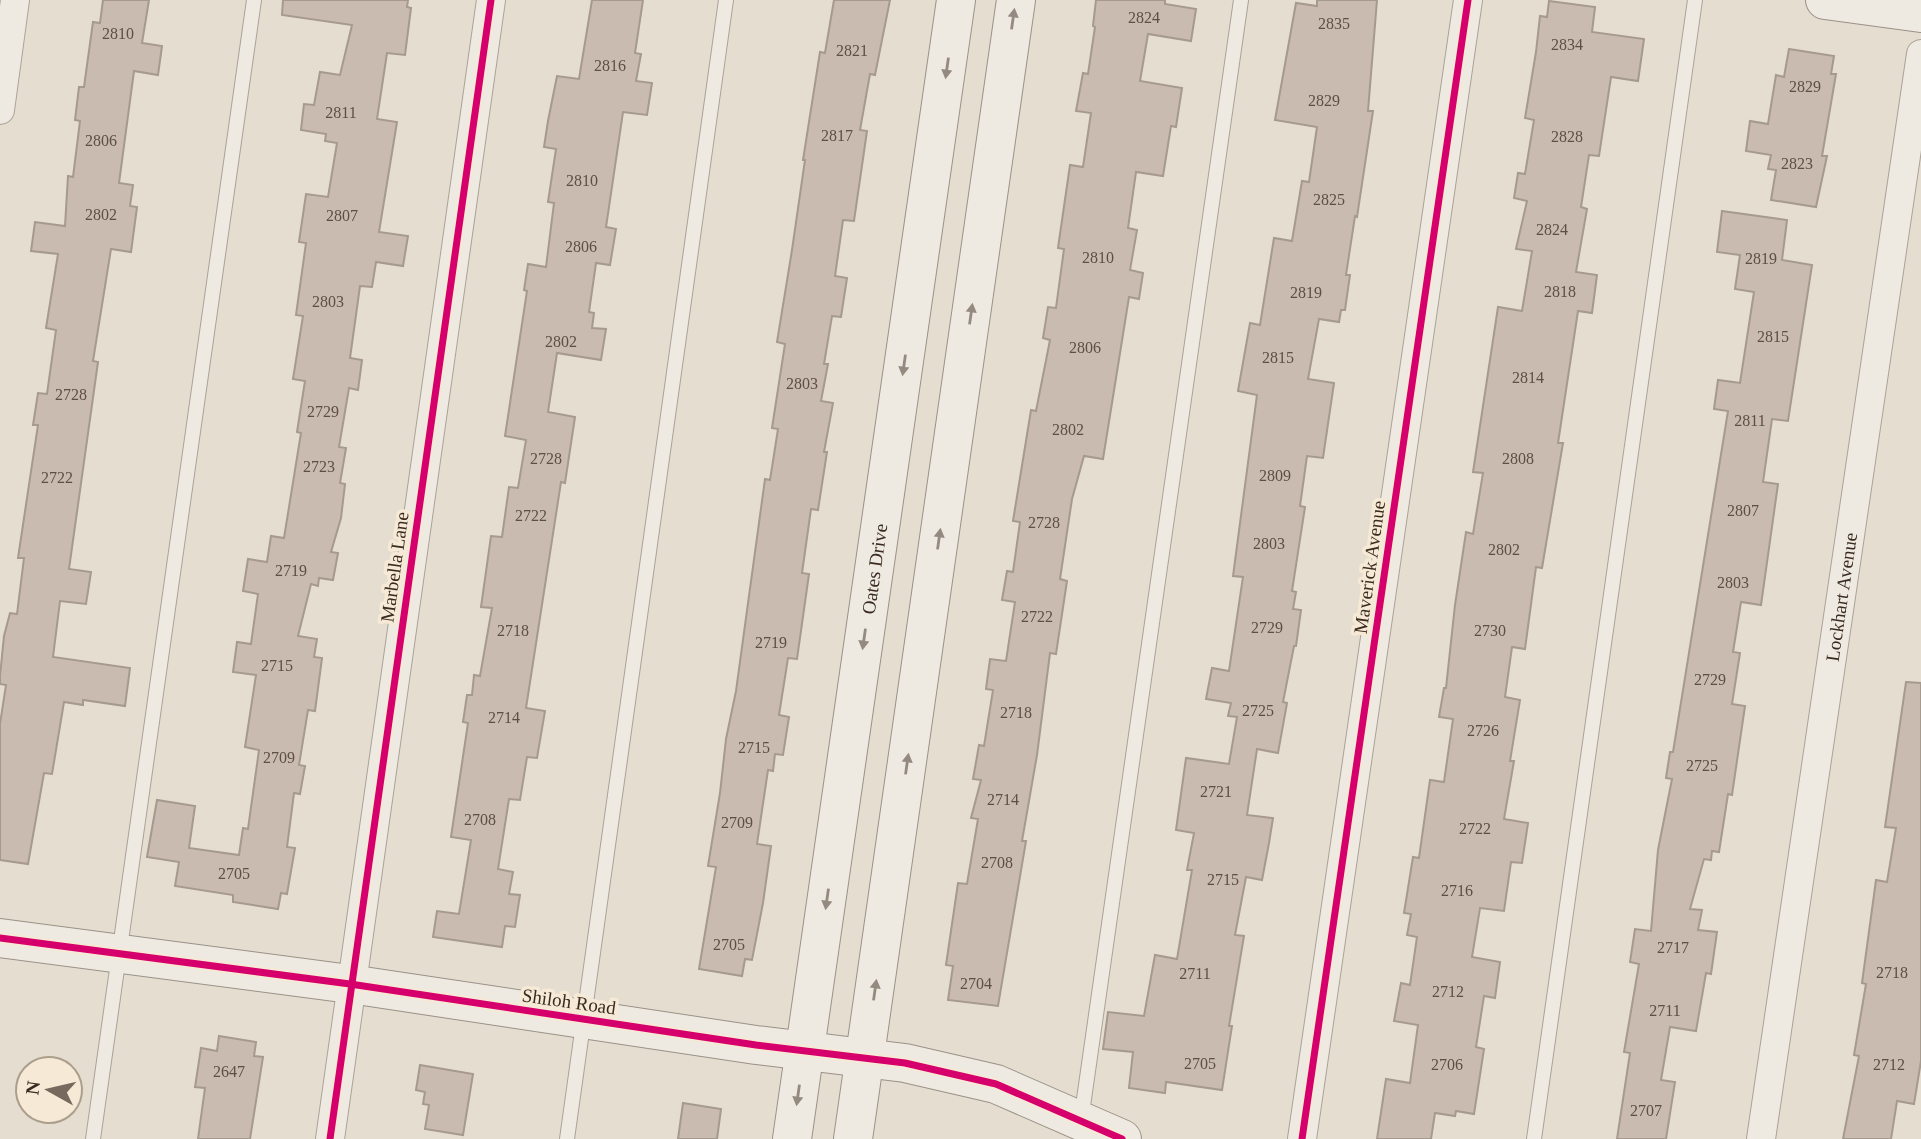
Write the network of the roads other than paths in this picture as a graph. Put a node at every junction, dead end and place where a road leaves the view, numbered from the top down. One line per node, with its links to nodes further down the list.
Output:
1 (15, 0): 13 (street)
2 (254, 0): 15 (lane)
3 (491, 0): 16 (street, Marbella Lane)
4 (726, 0): 17 (lane)
5 (957, 0): 18 (main road, Oates Drive, one-way to 18)
6 (1016, 0): 19 (main road, one-way to 6)
7 (1241, 0): 20 (lane)
8 (1468, 0): 27 (street, Maverick Avenue)
9 (1695, 0): 28 (lane)
10 (1825, 0): 11 (main road)
11 (1921, 13)
12 (1921, 54): 29 (street, Lockhart Avenue)
13 (0, 110)
14 (0, 938): 15 (main road, Shiloh Road)
15 (120, 954): 16 (main road, Shiloh Road); 21 (lane)
16 (350, 984): 17 (main road, Shiloh Road); 22 (street, Marbella Lane)
17 (585, 1019): 18 (main road, Shiloh Road); 23 (lane)
18 (804, 1050): 19 (main road, Shiloh Road); 24 (main road, Oates Drive, one-way to 24)
19 (866, 1057): 20 (main road, Shiloh Road); 25 (main road)
20 (1080, 1129): 26 (main road, Shiloh Road)
21 (93, 1139)
22 (330, 1139)
23 (567, 1139)
24 (792, 1139)
25 (853, 1139)
26 (1122, 1139)
27 (1302, 1139)
28 (1534, 1139)
29 (1761, 1139)

